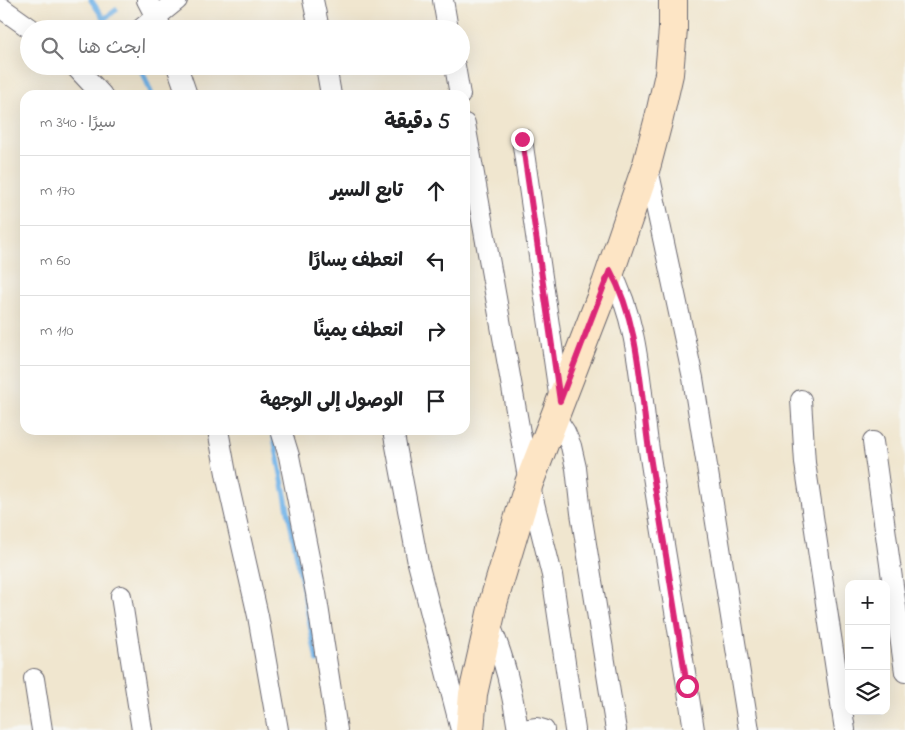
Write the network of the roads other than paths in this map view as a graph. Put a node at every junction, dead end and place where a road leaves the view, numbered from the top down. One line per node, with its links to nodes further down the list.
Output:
1 (177, 0): 6 (street)
2 (314, 0): 7 (street)
3 (443, 0): 8 (street)
4 (673, 0): 20 (main road)
5 (0, 7): 9 (street)
6 (152, 19)
7 (317, 20)
8 (446, 20)
9 (20, 21)
10 (86, 75): 14 (street)
11 (180, 75): 15 (street)
12 (328, 75): 16 (street)
13 (457, 75): 17 (street)
14 (98, 90)
15 (185, 90)
16 (330, 90)
17 (459, 90)
18 (522, 139): 23 (street)
19 (470, 152): 28 (street)
20 (647, 164): 21 (main road); 45 (street)
21 (610, 270): 23 (main road); 44 (street)
22 (801, 400): 46 (street)
23 (557, 408): 28 (main road); 43 (street)
24 (219, 435): 35 (street)
25 (283, 435): 36 (street)
26 (394, 435): 37 (street)
27 (873, 442): 31 (street)
28 (529, 483): 30 (main road); 42 (street)
29 (121, 596): 34 (street)
30 (489, 623): 38 (main road); 39 (street)
31 (905, 672)
32 (34, 679): 33 (street)
33 (42, 730)
34 (142, 730)
35 (278, 730)
36 (337, 730)
37 (461, 730)
38 (470, 730)
39 (518, 730)
40 (522, 730): 41 (street)
41 (544, 730)
42 (574, 730)
43 (616, 730)
44 (694, 730)
45 (749, 730)
46 (845, 730)

